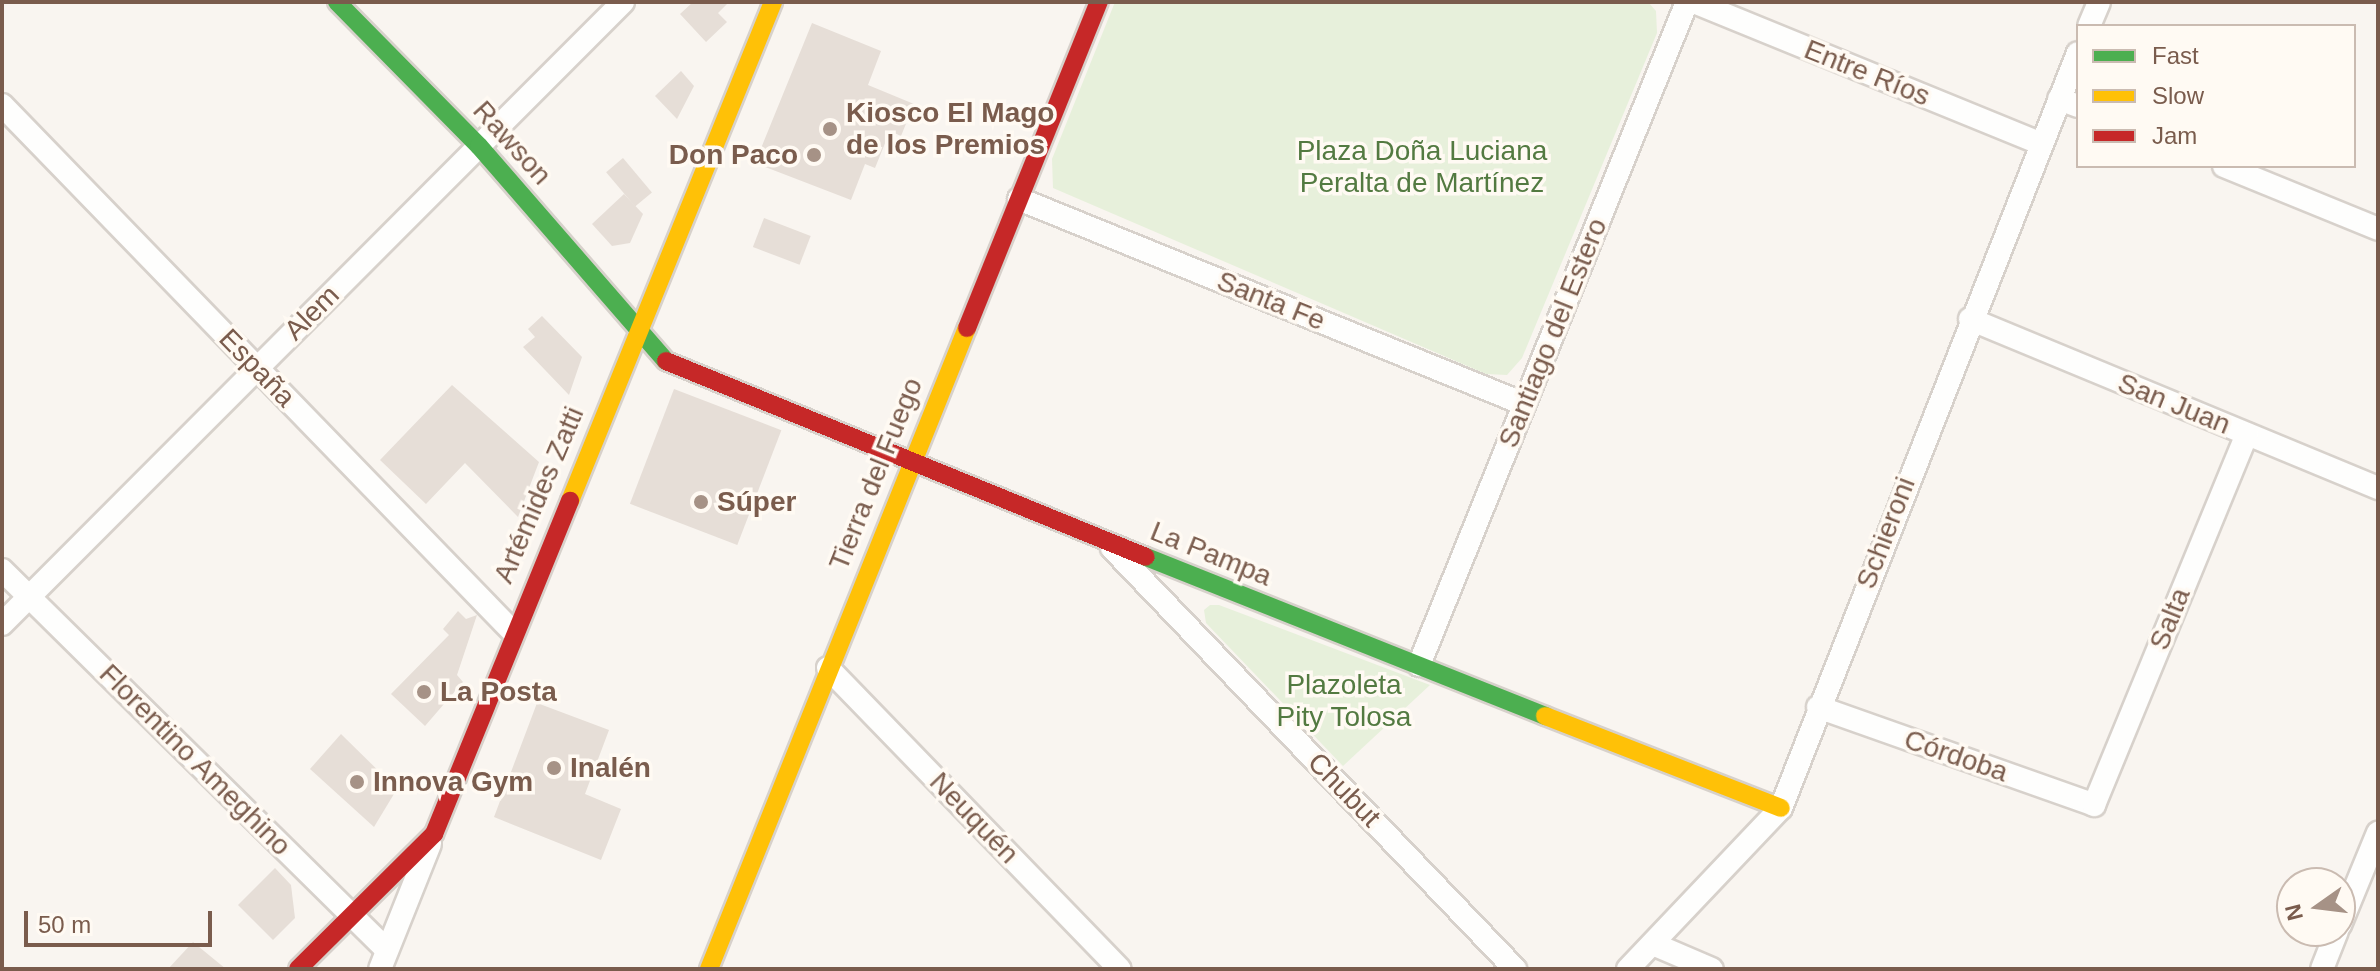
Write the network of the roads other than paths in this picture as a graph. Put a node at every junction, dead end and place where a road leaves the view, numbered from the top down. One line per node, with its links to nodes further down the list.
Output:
1 (337, 2): 13 (street, Rawson)
2 (623, 2): 13 (street, Alem)
3 (773, 2): 18 (street, Artémides Zatti)
4 (1099, 2): 15 (street, Tierra del Fuego)
5 (1687, 2): 20 (street, Santiago del Estero)
6 (1694, 2): 12 (street, Entre Ríos)
7 (2099, 2): 8 (street)
8 (2090, 24)
9 (2076, 64): 10 (street, Schieroni)
10 (2069, 102): 12 (street, Schieroni)
11 (2, 105): 19 (street, España)
12 (2040, 143): 17 (street, Schieroni)
13 (479, 146): 18 (street, Rawson); 19 (street, Alem)
14 (2229, 168): 16 (street)
15 (1019, 199): 20 (street, Santa Fe); 22 (street, Tierra del Fuego)
16 (2378, 229)
17 (1970, 319): 21 (street, San Juan); 31 (street, Schieroni)
18 (639, 327): 22 (street, La Pampa); 28 (street, Artémides Zatti)
19 (257, 368): 26 (street, Alem); 28 (street, España)
20 (1524, 404): 29 (street, Santiago del Estero)
21 (2247, 434): 23 (street, San Juan); 32 (street, Salta)
22 (912, 458): 24 (street, La Pampa); 30 (street, Tierra del Fuego)
23 (2378, 488)
24 (1107, 543): 29 (street, La Pampa); 45 (street, Chubut)
25 (2, 570): 26 (street, Florentino Ameghino)
26 (30, 597): 27 (street, Alem); 37 (street, Florentino Ameghino)
27 (2, 624)
28 (512, 631): 35 (street, Artémides Zatti)
29 (1419, 665): 33 (street, La Pampa)
30 (828, 668): 41 (street, Tierra del Fuego); 44 (street, Neuquén)
31 (1818, 707): 32 (street, Córdoba); 33 (street, Schieroni)
32 (2094, 805)
33 (1781, 808): 38 (street, Schieroni)
34 (2378, 833): 36 (street)
35 (434, 834): 37 (street, Artémides Zatti); 40 (street)
36 (2356, 886)
37 (352, 915): 40 (street, Florentino Ameghino); 42 (street, Artémides Zatti)
38 (1653, 944): 46 (street, Schieroni); 47 (street)
39 (2331, 947): 48 (street)
40 (384, 960)
41 (712, 960): 43 (street)
42 (298, 969)
43 (733, 969)
44 (1120, 969)
45 (1515, 969)
46 (1628, 969)
47 (1712, 969)
48 (2322, 969)

